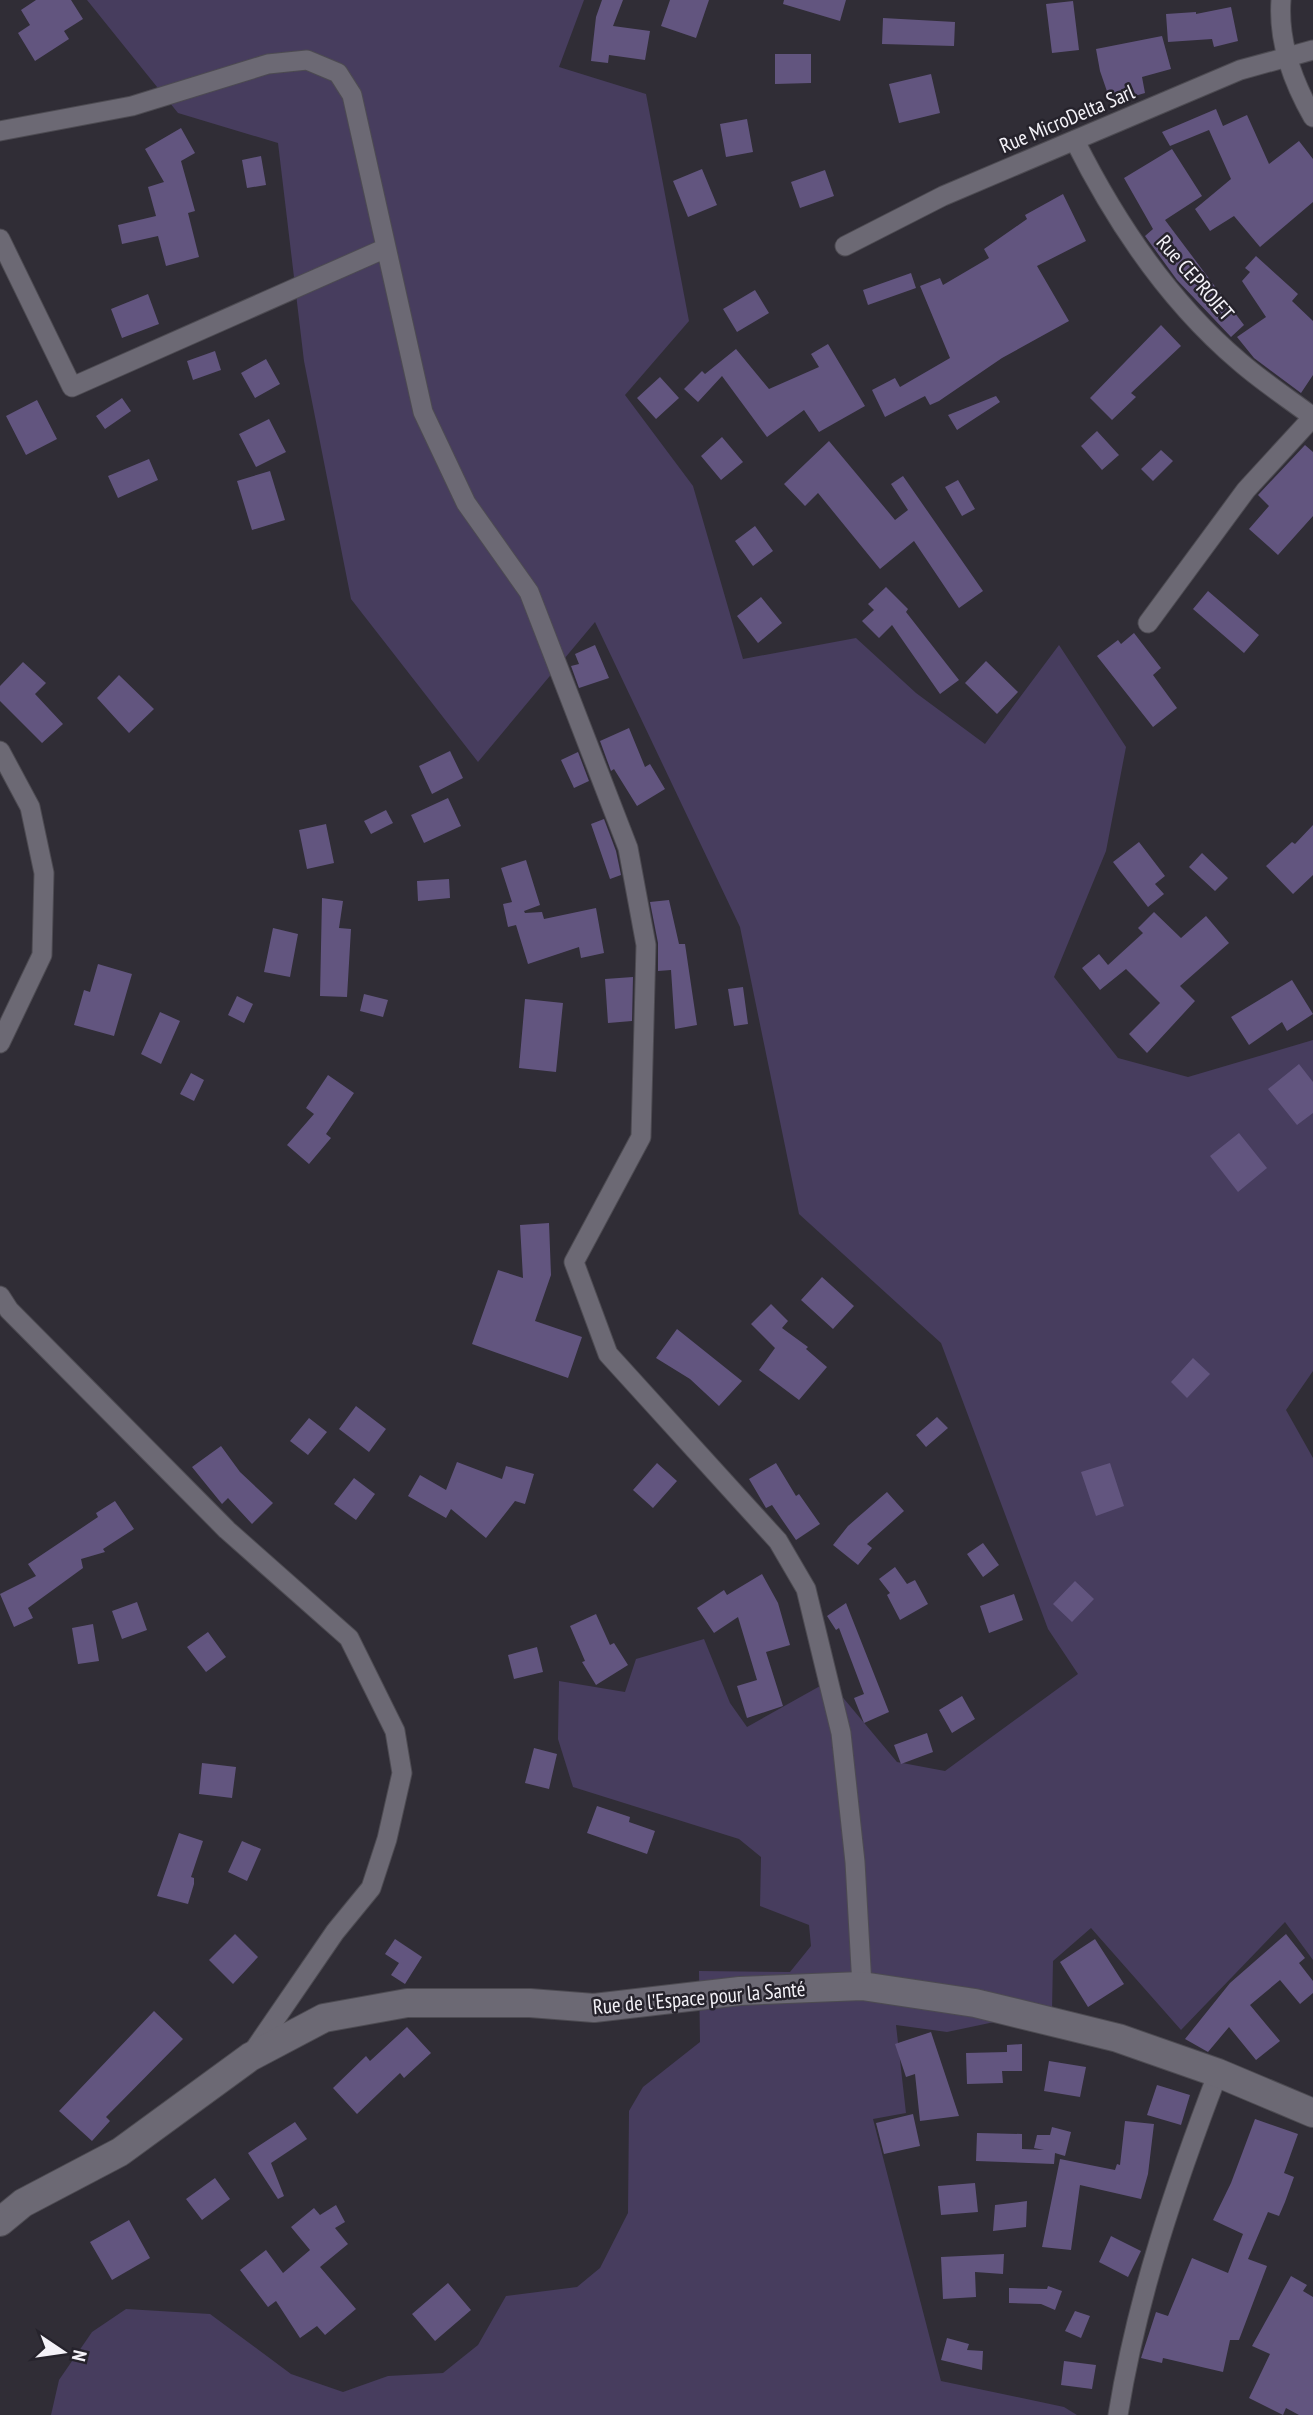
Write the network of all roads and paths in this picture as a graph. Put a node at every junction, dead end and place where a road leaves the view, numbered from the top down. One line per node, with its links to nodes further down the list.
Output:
1 (1281, 0): 3 (street)
2 (1313, 50): 3 (street, Rue MicroDelta Sarl)
3 (1288, 57): 4 (street); 6 (street, Rue MicroDelta Sarl)
4 (1313, 117)
5 (0, 131): 9 (street)
6 (1075, 141): 8 (street, Rue MicroDelta Sarl); 10 (street, Rue CEPROJET)
7 (0, 239): 9 (street)
8 (845, 246)
9 (386, 248): 15 (street)
10 (1313, 417): 11 (street)
11 (1148, 623)
12 (0, 751): 13 (street)
13 (0, 1044)
14 (0, 1296): 16 (street)
15 (862, 1986): 16 (street, Rue de l'Espace pour la Santé); 17 (street, Rue de l'Espace pour la Santé)
16 (250, 2057): 19 (street, Rue de l'Espace pour la Santé)
17 (1218, 2073): 18 (street, Rue de l'Espace pour la Santé); 20 (street)
18 (1313, 2113)
19 (0, 2222)
20 (1118, 2415)

